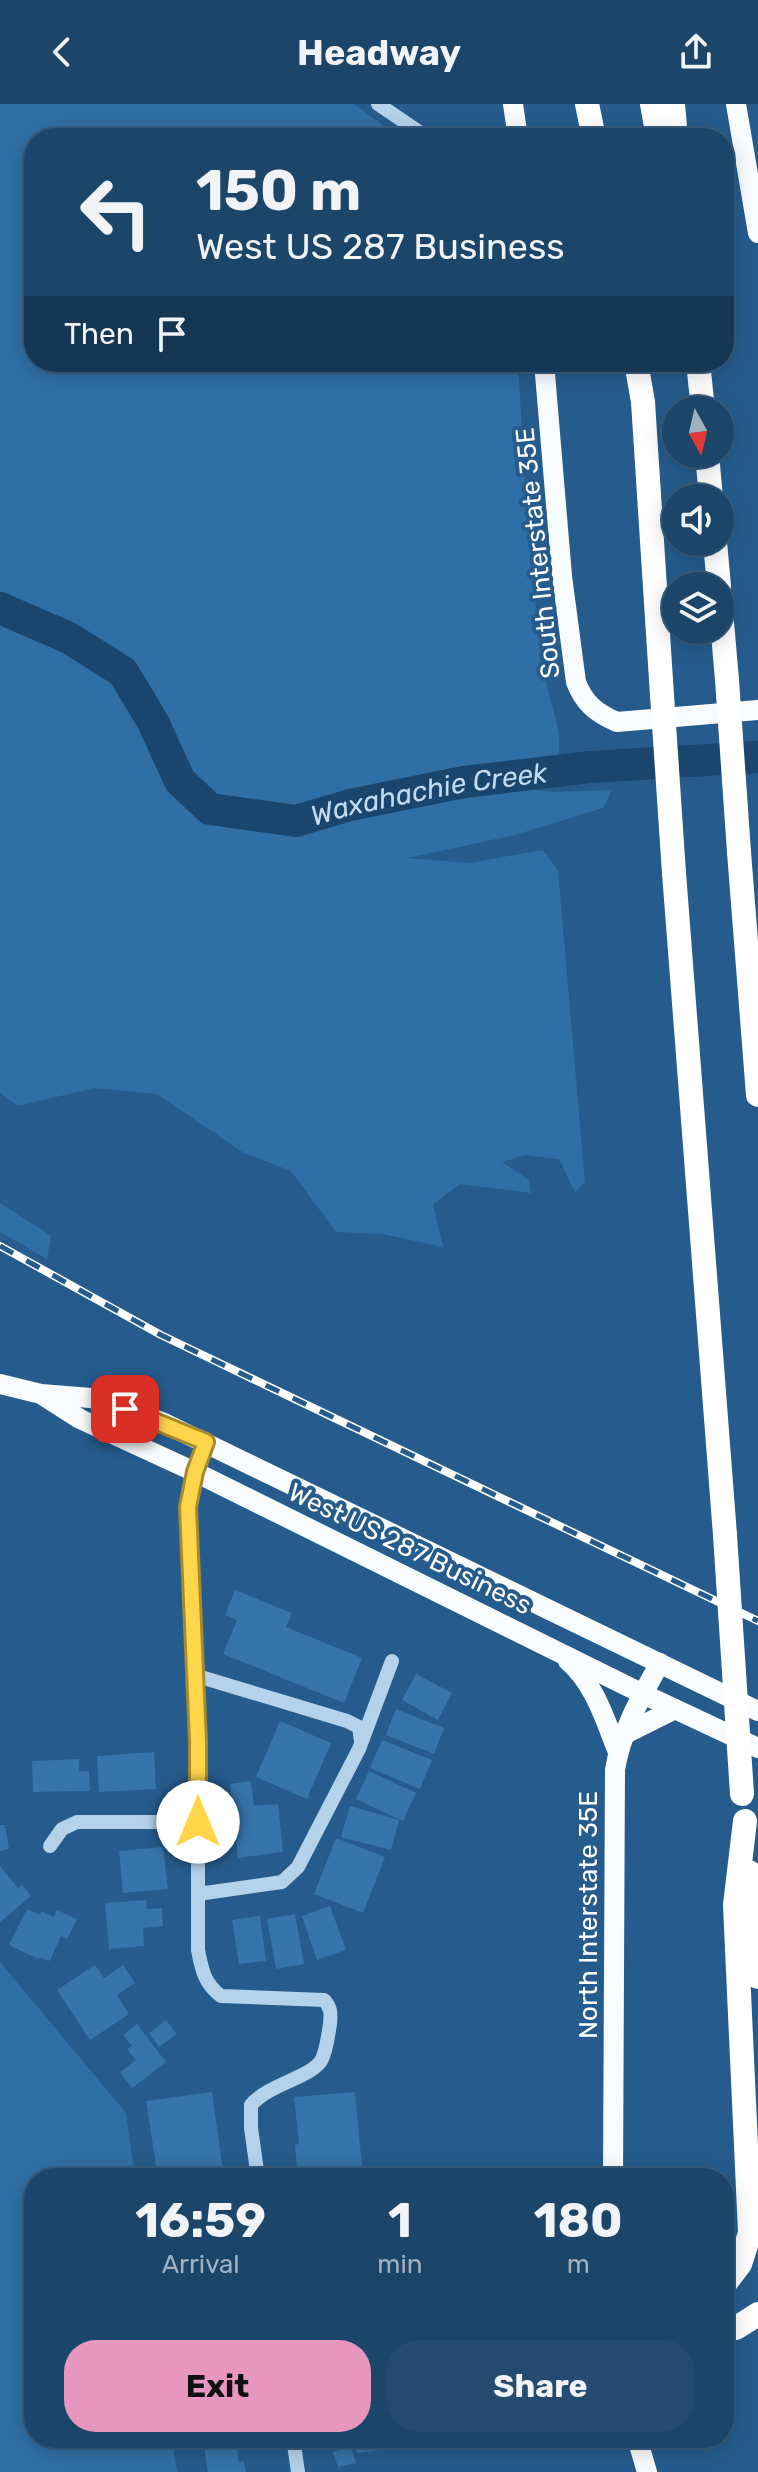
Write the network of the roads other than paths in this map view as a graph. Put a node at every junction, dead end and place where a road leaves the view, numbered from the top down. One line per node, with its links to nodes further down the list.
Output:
1 (378, 104): 7 (street)
2 (513, 104): 8 (main road)
3 (587, 104): 9 (highway)
4 (652, 104): 10 (highway)
5 (673, 104): 11 (highway)
6 (736, 104): 12 (main road)
7 (413, 128)
8 (517, 128)
9 (592, 128)
10 (656, 128)
11 (675, 128)
12 (758, 233)
13 (545, 372): 18 (main road, South Interstate 35E)
14 (638, 372): 34 (highway, bridge)
15 (698, 372): 16 (highway)
16 (701, 396)
17 (724, 644): 19 (highway, bridge)
18 (758, 710)
19 (758, 1095)
20 (0, 1384): 21 (main road, West US 287 Business)
21 (41, 1394): 22 (main road, West US 287 Business); 23 (main road, West US 287 Business)
22 (206, 1442): 23 (street); 26 (main road, West US 287 Business)
23 (195, 1472): 24 (main road, West US 287 Business); 27 (street)
24 (553, 1648): 28 (main road, West US 287 Business); 31 (main road)
25 (392, 1661): 33 (street)
26 (660, 1663): 28 (main road, North Interstate 35E); 30 (main road, West US 287 Business)
27 (194, 1675): 33 (street); 35 (street)
28 (643, 1694): 29 (main road, West US 287 Business); 31 (main road, North Interstate 35E)
29 (675, 1709): 31 (main road); 32 (main road, West US 287 Business)
30 (758, 1711)
31 (621, 1743): 40 (main road, North Interstate 35E)
32 (758, 1748)
33 (359, 1749): 37 (street)
34 (745, 1821): 38 (highway); 41 (highway)
35 (198, 1822): 36 (street); 37 (street)
36 (50, 1846)
37 (198, 1894): 39 (street)
38 (758, 1977)
39 (257, 2168)
40 (613, 2168)
41 (734, 2272)
42 (758, 2314): 43 (highway)
43 (734, 2328)
44 (294, 2448): 46 (street)
45 (640, 2448): 47 (main road)
46 (298, 2472)
47 (647, 2472)

